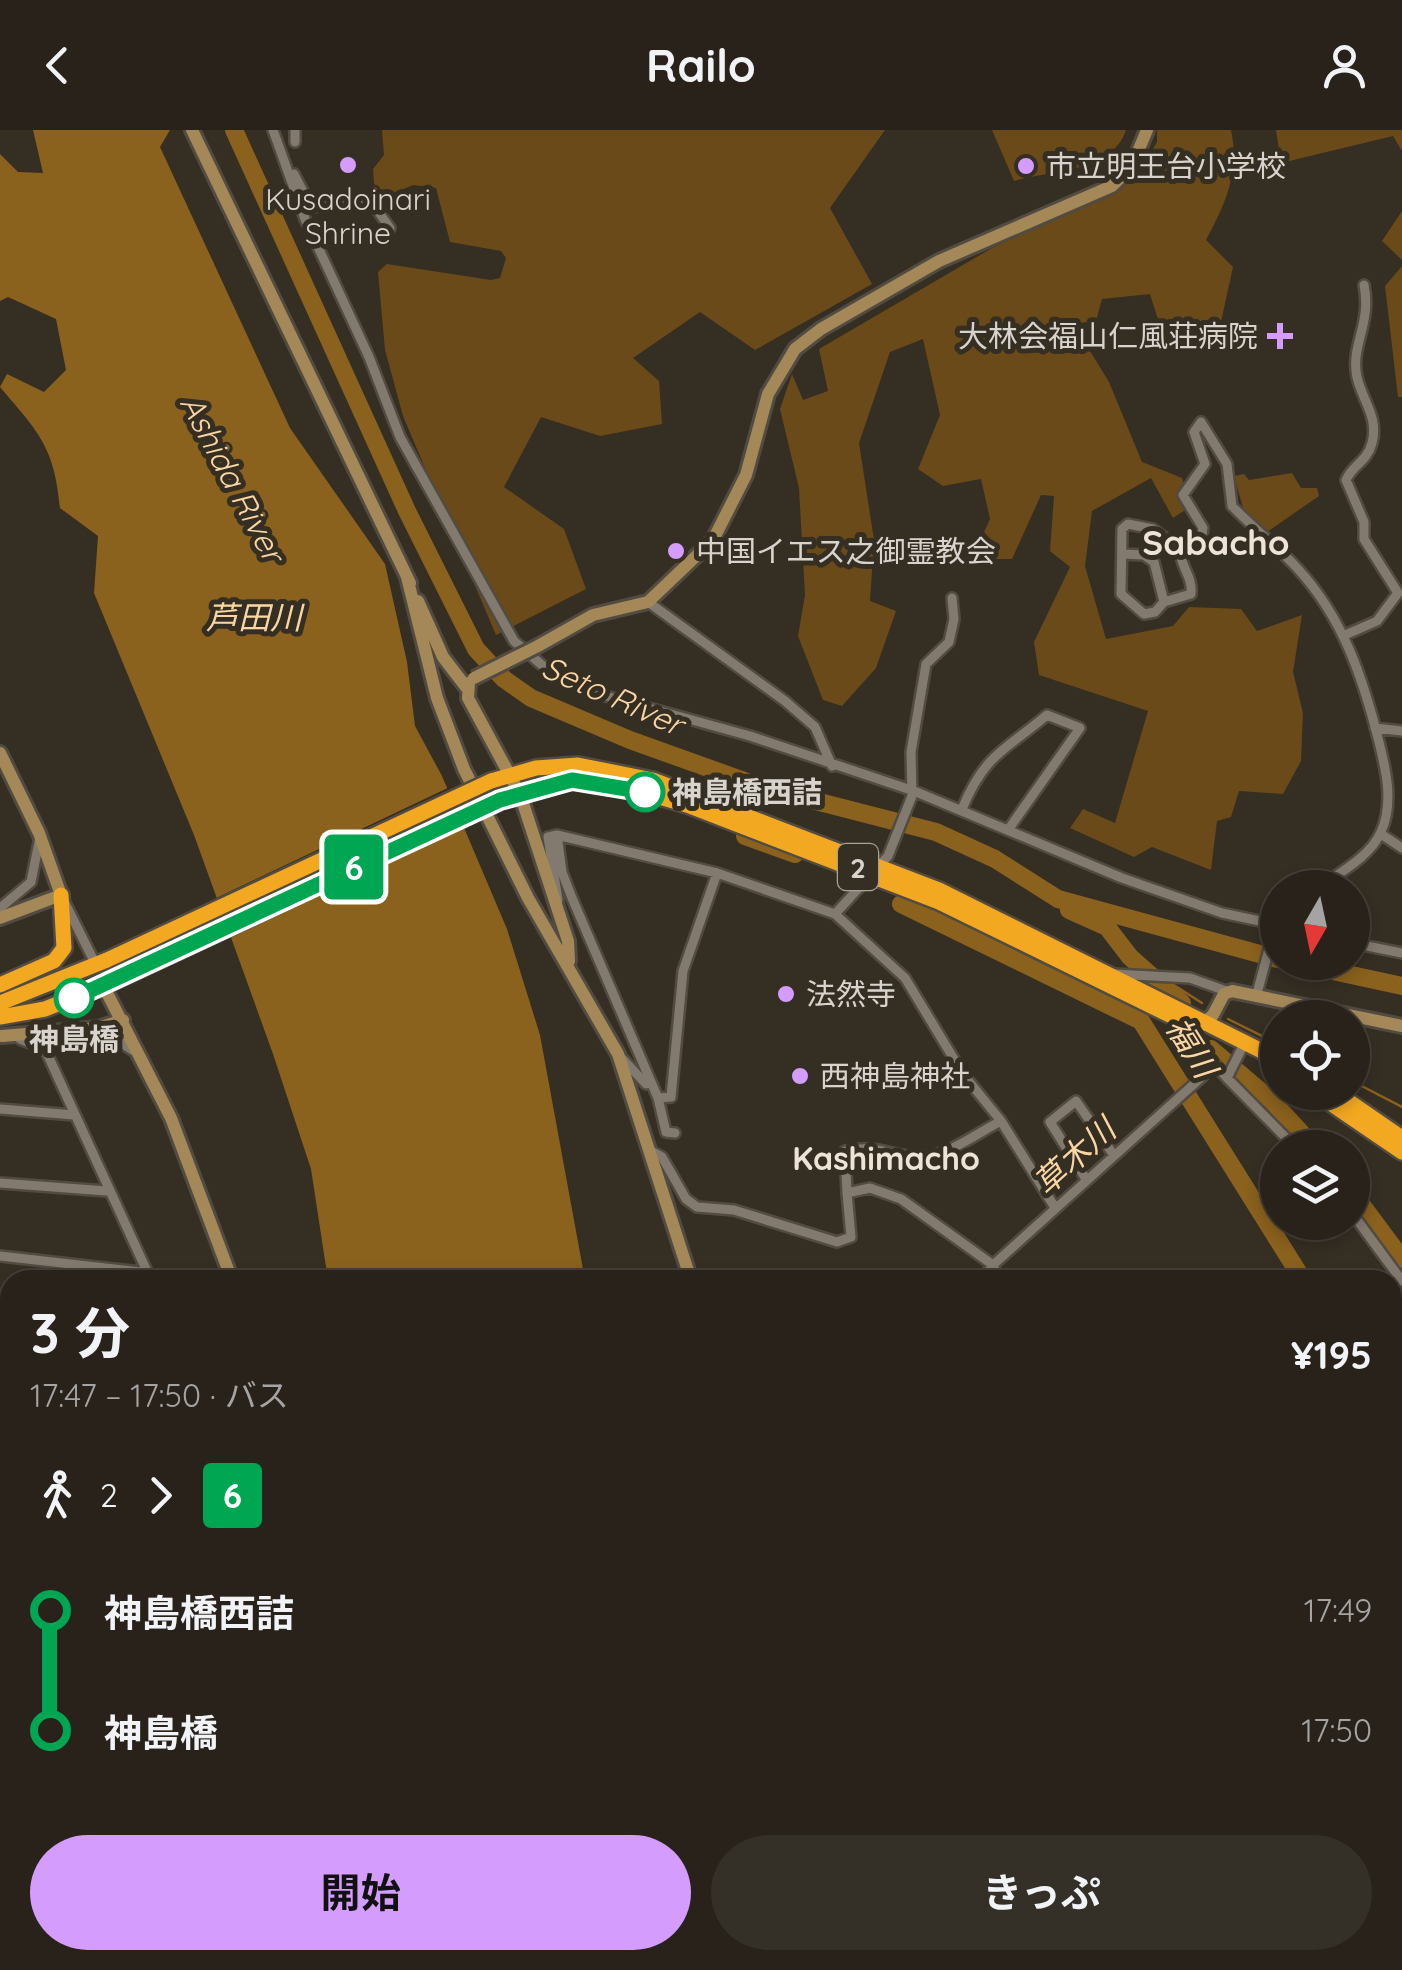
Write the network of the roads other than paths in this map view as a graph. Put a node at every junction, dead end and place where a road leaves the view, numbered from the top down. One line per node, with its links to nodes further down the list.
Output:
1 (192, 130): 11 (street)
2 (273, 130): 6 (street)
3 (295, 130): 5 (street)
4 (1146, 130): 13 (street)
5 (295, 142)
6 (286, 164): 7 (street); 22 (street)
7 (390, 228)
8 (1364, 285): 16 (street)
9 (1180, 549): 10 (street); 14 (street); 16 (street)
10 (1123, 554): 14 (street); 14 (street)
11 (407, 577): 15 (street); 17 (street)
12 (952, 598): 24 (street)
13 (648, 602): 18 (street, bridge); 22 (street)
14 (1164, 602)
15 (420, 636): 17 (street); 44 (street)
16 (1345, 636): 19 (street)
17 (438, 647): 18 (street)
18 (470, 682): 23 (street)
19 (1375, 728): 20 (street); 29 (street)
20 (1402, 731)
21 (0, 753): 28 (street)
22 (832, 766): 24 (street)
23 (510, 775): 25 (street); 33 (highway, 2); 43 (highway, 2, bridge)
24 (913, 793): 26 (street); 33 (street)
25 (520, 794): 33 (highway, 2); 37 (street); 47 (highway, 2, bridge)
26 (962, 809): 27 (street); 27 (street)
27 (1008, 830): 40 (street)
28 (39, 833): 35 (street); 36 (street)
29 (1381, 834): 31 (street); 32 (street)
30 (557, 835): 34 (street); 37 (street); 64 (street)
31 (1402, 848)
32 (1343, 870)
33 (873, 871): 38 (street); 45 (highway, 2); 56 (highway, 2)
34 (717, 873): 38 (street); 64 (street)
35 (61, 894): 39 (street); 43 (street); 48 (highway)
36 (0, 908)
37 (556, 912): 44 (street)
38 (834, 914): 69 (street)
39 (0, 918)
40 (1260, 920)
41 (1370, 947): 42 (street)
42 (1402, 953)
43 (102, 962): 51 (highway, 2)
44 (569, 963): 59 (street)
45 (1111, 974): 49 (street); 56 (highway, 2)
46 (1260, 980): 50 (street)
47 (111, 983): 52 (highway, 2); 53 (street)
48 (0, 985)
49 (1229, 992): 50 (street); 56 (street)
50 (1257, 992): 54 (street)
51 (0, 1002)
52 (0, 1017)
53 (123, 1020): 55 (street); 62 (street)
54 (1402, 1026)
55 (98, 1028): 57 (street); 62 (street)
56 (1196, 1029): 58 (highway, 2); 63 (street); 75 (street)
57 (1, 1036): 68 (street)
58 (1240, 1051): 60 (highway, 2); 61 (highway, 2); 63 (street)
59 (618, 1054): 64 (street); 73 (street)
60 (1260, 1055)
61 (1260, 1061)
62 (151, 1076): 86 (street)
63 (1228, 1076): 70 (street)
64 (658, 1098): 71 (street)
65 (0, 1109): 68 (street)
66 (1340, 1110): 74 (highway)
67 (1361, 1110): 72 (highway)
68 (74, 1115): 78 (street)
69 (1001, 1120): 79 (street); 80 (street)
70 (1279, 1130)
71 (676, 1132)
72 (1402, 1138)
73 (653, 1152): 79 (street); 87 (street)
74 (1402, 1152)
75 (1113, 1154): 76 (street); 76 (street)
76 (1086, 1178): 80 (street)
77 (0, 1183): 78 (street)
78 (106, 1191): 85 (street)
79 (847, 1193): 83 (street)
80 (1054, 1206): 83 (street)
81 (1370, 1237): 90 (street)
82 (0, 1256): 84 (street)
83 (992, 1266): 88 (street); 89 (street)
84 (100, 1270)
85 (146, 1270)
86 (229, 1270)
87 (687, 1270)
88 (988, 1270)
89 (994, 1270)
90 (1394, 1270)

